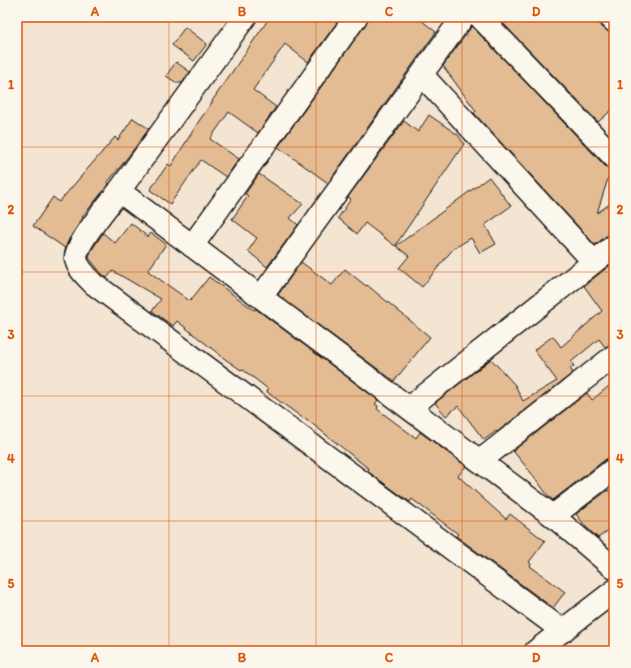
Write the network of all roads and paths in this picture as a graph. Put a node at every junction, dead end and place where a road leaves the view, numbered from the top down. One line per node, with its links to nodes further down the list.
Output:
1 (245, 17): 9 (street)
2 (356, 17): 10 (street)
3 (463, 17): 7 (street)
4 (480, 17): 8 (street)
5 (610, 17): 6 (street)
6 (614, 21)
7 (422, 75): 12 (street); 13 (street)
8 (614, 157)
9 (119, 191): 10 (street); 21 (street)
10 (192, 246): 13 (street)
11 (614, 246): 12 (street)
12 (594, 262): 15 (street)
13 (261, 297): 15 (street)
14 (614, 356): 16 (street)
15 (409, 408): 16 (street)
16 (480, 461): 18 (street)
17 (614, 470): 18 (street)
18 (553, 516): 19 (street)
19 (614, 568)
20 (614, 591): 21 (street)
21 (563, 631): 22 (street)
22 (536, 651)

